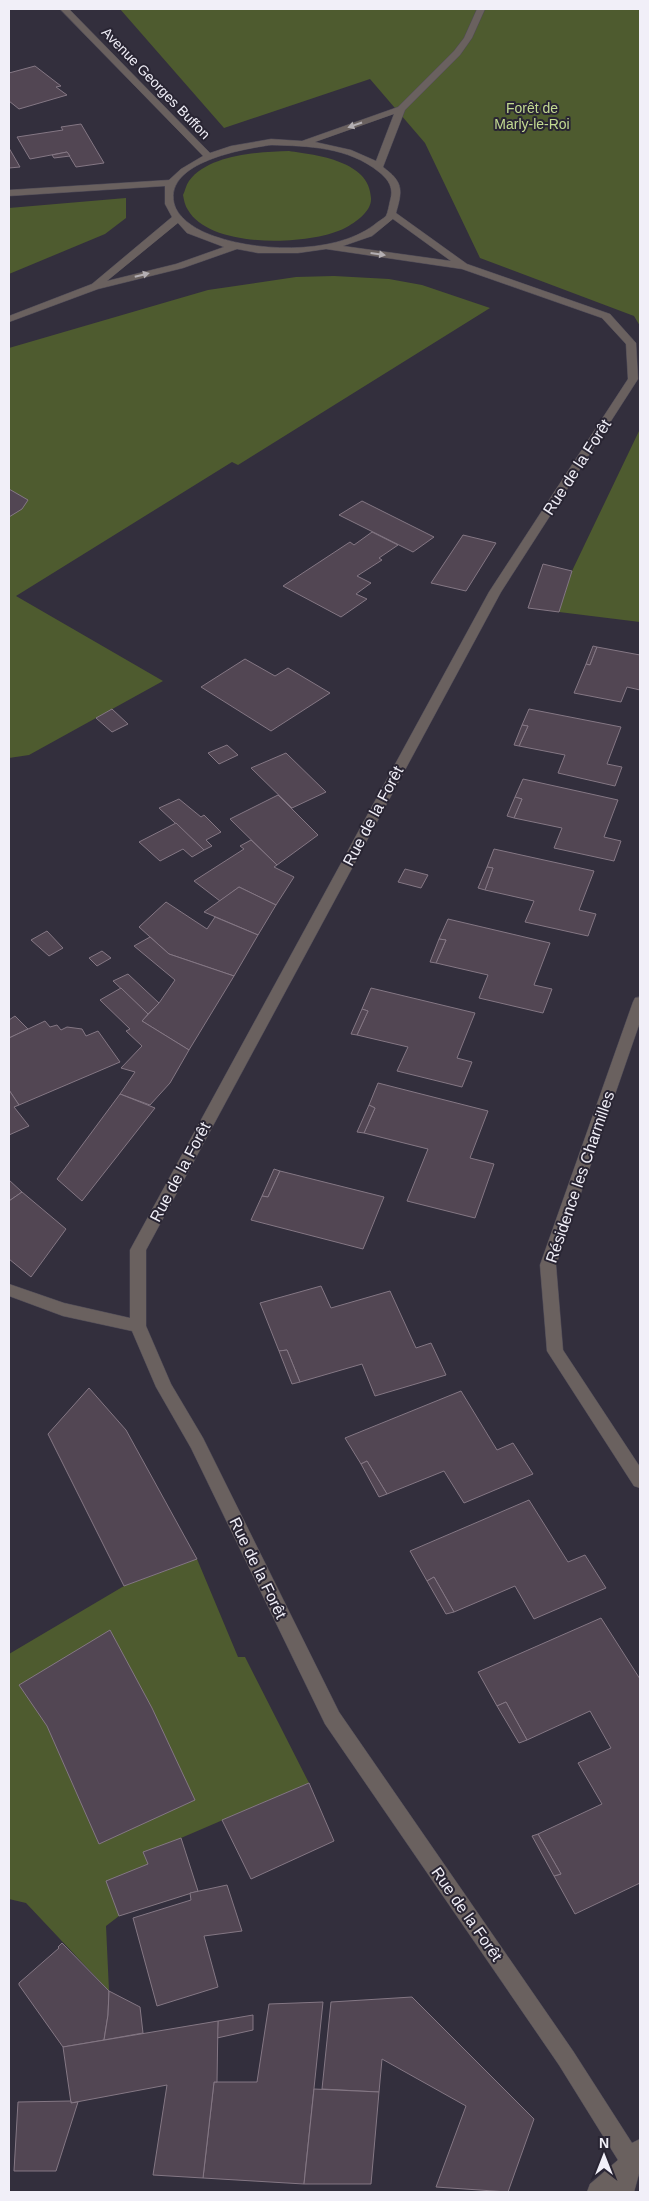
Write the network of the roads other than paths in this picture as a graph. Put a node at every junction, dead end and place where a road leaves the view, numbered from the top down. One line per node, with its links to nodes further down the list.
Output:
1 (64, 9): 5 (street, Avenue Georges Buffon)
2 (481, 9): 3 (street)
3 (401, 109): 4 (street, one-way to 4); 6 (street)
4 (305, 143): 5 (street); 6 (street)
5 (208, 156): 7 (street)
6 (379, 166): 9 (street)
7 (171, 183): 8 (street); 10 (street)
8 (9, 193)
9 (392, 214): 12 (street); 13 (street, Rue de la Forêt)
10 (176, 219): 11 (street); 14 (street)
11 (233, 247): 12 (street); 14 (street, one-way to 11)
12 (329, 247): 13 (street, Rue de la Forêt, one-way to 13)
13 (464, 266): 16 (street, Rue de la Forêt)
14 (94, 287): 15 (street)
15 (9, 319)
16 (636, 341): 19 (street, Rue de la Forêt)
17 (640, 1002): 20 (street, Résidence les Charmilles)
18 (9, 1290): 19 (street)
19 (138, 1326): 21 (street, Rue de la Forêt)
20 (640, 1481)
21 (638, 2159): 22 (street); 23 (street)
22 (598, 2192)
23 (624, 2192)

